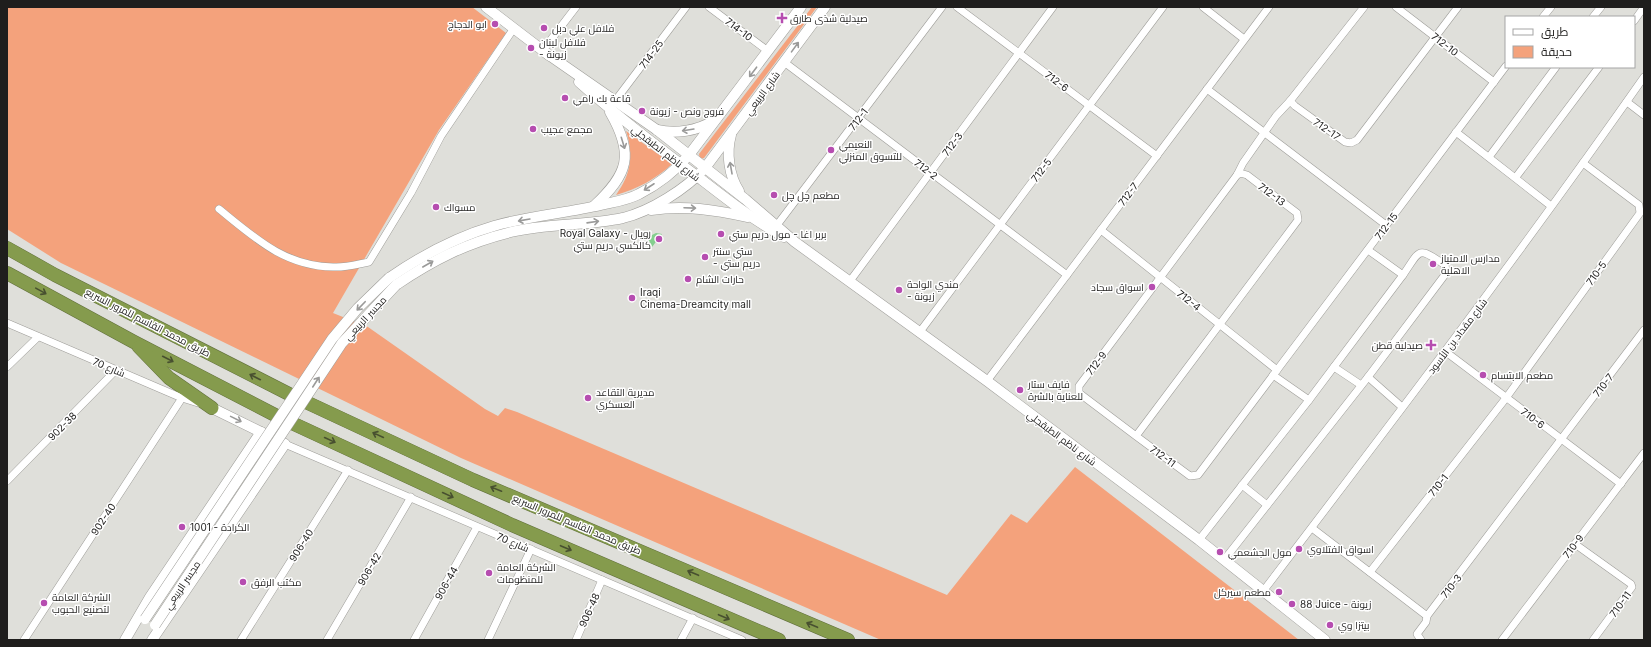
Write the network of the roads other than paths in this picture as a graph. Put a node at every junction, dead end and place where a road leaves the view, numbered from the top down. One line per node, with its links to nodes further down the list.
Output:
1 (486, 7): 22 (main road, شارع ناظم الطبقجلي)
2 (576, 7): 25 (street)
3 (686, 7): 35 (street, 714-25)
4 (709, 7): 26 (street, 714-10)
5 (802, 7): 26 (main road, شارع الربيعي)
6 (825, 7): 28 (main road, شارع الربيعي, one-way to 6)
7 (942, 7): 41 (street, 712-1)
8 (957, 7): 27 (street, 712-6)
9 (1053, 7): 27 (street, 712-3)
10 (1163, 7): 38 (street, 712-5)
11 (1203, 7): 24 (street)
12 (1268, 7): 24 (street, 712-7)
13 (1364, 7): 36 (street)
14 (1396, 7): 23 (street, 712-10)
15 (1458, 7): 23 (street)
16 (1551, 7): 19 (street)
17 (1601, 7): 20 (street)
18 (1644, 8): 21 (street)
19 (1544, 16)
20 (1594, 16)
21 (1635, 20)
22 (514, 28): 25 (main road, شارع ناظم الطبقجلي); 61 (street)
23 (1436, 37): 33 (street, 712-10); 36 (street, 712-17)
24 (1244, 39): 34 (street, 712-7)
25 (545, 51): 35 (main road, شارع ناظم الطبقجلي); 39 (main road, شارع ناظم الطبقجلي)
26 (768, 51): 42 (main road, شارع الربيعي, one-way to 42)
27 (1019, 53): 38 (street, 712-6); 53 (street, 712-3)
28 (784, 62): 41 (street, 712-2); 46 (main road, شارع الربيعي)
29 (1505, 67): 33 (street, 712-15)
30 (1555, 68): 49 (street)
31 (1598, 68): 56 (street)
32 (1644, 77): 37 (street, شارع مقداد بن الأسود)
33 (1494, 82): 44 (street, 712-15)
34 (1207, 89): 45 (street); 48 (street, 712-7)
35 (616, 101): 43 (main road, شارع ناظم الطبقجلي)
36 (1290, 101): 45 (street)
37 (1627, 102): 40 (street); 50 (street, شارع مقداد بن الأسود)
38 (1090, 106): 48 (street, 712-6); 64 (street, 712-5)
39 (607, 107): 51 (main road, شارع ناظم الطبقجلي); 58 (main road, one-way to 58)
40 (1644, 115)
41 (859, 118): 53 (street, 712-2); 66 (street, 712-1)
42 (717, 119): 43 (main road, one-way to 43); 47 (main road, شارع الربيعي)
43 (657, 130): 47 (main road, شارع ناظم الطبقجلي)
44 (1456, 132): 49 (street); 65 (street, 712-15)
45 (1265, 133): 54 (street); 65 (street)
46 (731, 134): 52 (main road, شارع الربيعي); 57 (main road, one-way to 46)
47 (689, 155): 51 (main road, شارع الربيعي); 52 (main road, شارع ناظم الطبقجلي)
48 (1157, 156): 67 (street, 712-7)
49 (1489, 157): 56 (street)
50 (1583, 162): 59 (street, شارع مقداد بن الأسود); 60 (street, 710-5)
51 (681, 165): 55 (main road, شارع ناظم الطبقجلي); 58 (main road, مجسر الربيعي, one-way to 58)
52 (705, 168): 55 (main road, شارع الربيعي); 57 (main road, شارع ناظم الطبقجلي)
53 (931, 172): 64 (street, 712-2); 76 (street, 712-3)
54 (1237, 175): 75 (street); 79 (street, 712-13)
55 (697, 177): 62 (main road, مجسر الربيعي); 63 (main road, شارع ناظم الطبقجلي)
56 (1516, 177): 59 (street)
57 (745, 199): 66 (main road, شارع ناظم الطبقجلي)
58 (594, 206): 77 (main road, مجسر الربيعي, one-way to 77)
59 (1551, 206): 84 (street, شارع مقداد بن الأسود)
60 (1642, 206): 94 (street, 710-5)
61 (219, 209)
62 (624, 218): 63 (main road, one-way to 63); 77 (main road, مجسر الربيعي, one-way to 62)
63 (753, 219): 66 (main road, شارع ناظم الطبقجلي)
64 (1000, 225): 73 (street, 712-2); 81 (street, 712-5)
65 (1386, 225): 70 (street, 712-15)
66 (774, 228): 76 (main road, شارع ناظم الطبقجلي)
67 (1101, 230): 73 (street, 712-7); 75 (street, 712-4)
68 (7, 244): 72 (highway)
69 (7, 248): 72 (highway, طريق محمد القاسم للمرور السريع)
70 (1368, 250): 74 (street); 88 (street, 712-15)
71 (7, 273): 83 (highway, one-way to 83)
72 (55, 275): 92 (highway, طريق محمد القاسم للمرور السريع, one-way to 72)
73 (1067, 275): 90 (street, 712-7)
74 (1403, 275): 86 (street); 89 (street)
75 (1160, 277): 79 (street, 712-4); 101 (street, 712-9)
76 (850, 281): 81 (main road, شارع ناظم الطبقجلي)
77 (392, 282): 124 (main road, مجسر الربيعي, one-way to 124, bridge); 125 (main road, مجسر الربيعي, one-way to 77, bridge)
78 (7, 322): 82 (street, شارع 70)
79 (1221, 325): 88 (street, 712-4); 101 (street)
80 (1644, 330): 102 (street, 710-7)
81 (920, 333): 90 (main road, شارع ناظم الطبقجلي)
82 (38, 337): 85 (street); 87 (street, شارع 70)
83 (134, 342): 98 (highway); 99 (highway, one-way to 99)
84 (1446, 352): 94 (street, 710-6); 97 (street, شارع مقداد بن الأسود)
85 (7, 367)
86 (1334, 367): 91 (street); 95 (street)
87 (116, 370): 93 (street, شارع 70); 106 (street, 902-38)
88 (1275, 372): 95 (street, 712-4); 101 (street, 712-11)
89 (1368, 377): 91 (street); 97 (street)
90 (987, 382): 113 (main road, شارع ناظم الطبقجلي)
91 (1362, 385): 110 (street)
92 (289, 394)
93 (182, 398): 98 (street, شارع 70); 122 (street, 902-40)
94 (1506, 398): 102 (street, 710-6); 117 (street, 710-1)
95 (1309, 400): 108 (street)
96 (308, 403): 135 (highway, طريق محمد القاسم للمرور السريع, one-way to 96)
97 (1402, 407): 112 (street, شارع مقداد بن الأسود)
98 (212, 408): 123 (main road, one-way to 123)
99 (275, 414)
100 (294, 424): 134 (highway, one-way to 134)
101 (1136, 436)
102 (1562, 440): 107 (street, 710-6); 120 (street, 710-3)
103 (283, 443): 105 (street, شارع 70); 126 (main road)
104 (1644, 453): 107 (street, 710-9)
105 (348, 470): 109 (street, شارع 70); 127 (street, 906-40)
106 (7, 481)
107 (1621, 484): 114 (street, 710-9)
108 (1242, 485): 110 (street); 113 (street)
109 (411, 497): 111 (street, شارع 70); 128 (street, 906-42)
110 (1267, 505): 116 (street)
111 (477, 527): 115 (street, شارع 70); 129 (street, 906-44)
112 (1312, 528): 117 (street); 119 (street, شارع مقداد بن الأسود)
113 (1199, 540): 116 (main road, شارع ناظم الطبقجلي)
114 (1575, 544): 138 (street, 710-9); 139 (street, 710-11)
115 (531, 549): 118 (street, شارع 70); 130 (street)
116 (1224, 560): 119 (main road, شارع ناظم الطبقجلي)
117 (1370, 572): 120 (street)
118 (602, 580): 121 (street, شارع 70); 131 (street, 906-48)
119 (1264, 590): 136 (main road, شارع ناظم الطبقجلي)
120 (1427, 616): 137 (street, 710-3)
121 (693, 618): 132 (street); 133 (street, شارع 70)
122 (24, 640)
123 (125, 640)
124 (130, 640)
125 (146, 640)
126 (152, 640)
127 (241, 640)
128 (327, 640)
129 (414, 640)
130 (488, 640)
131 (576, 640)
132 (681, 640)
133 (742, 640)
134 (778, 640)
135 (848, 640)
136 (1324, 640)
137 (1422, 640)
138 (1502, 640)
139 (1593, 640)

